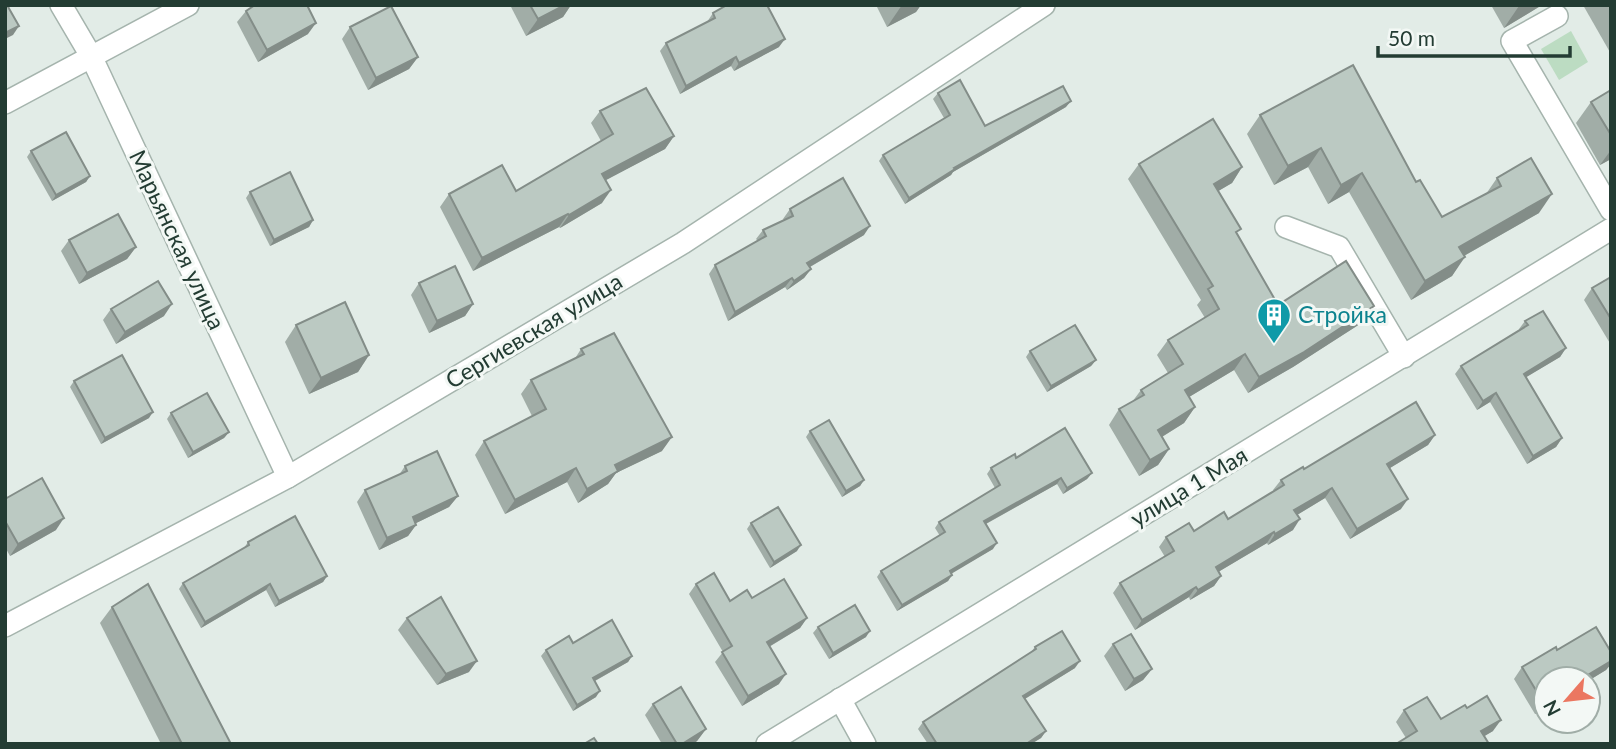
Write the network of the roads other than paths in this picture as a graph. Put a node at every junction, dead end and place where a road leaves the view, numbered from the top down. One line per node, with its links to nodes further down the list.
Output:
1 (61, 5): 5 (street, Марьянская улица)
2 (188, 5): 5 (street)
3 (1044, 5): 11 (street, Сергиевская улица)
4 (1557, 16): 7 (street)
5 (91, 56): 6 (street); 11 (street, Марьянская улица)
6 (5, 103)
7 (1611, 210)
8 (1286, 227): 10 (street)
9 (1611, 229): 10 (street, улица 1 Мая)
10 (1404, 357): 13 (street, улица 1 Мая)
11 (288, 477): 12 (street, Сергиевская улица)
12 (5, 626)
13 (840, 699): 14 (street, улица 1 Мая); 15 (street)
14 (767, 744)
15 (865, 744)

